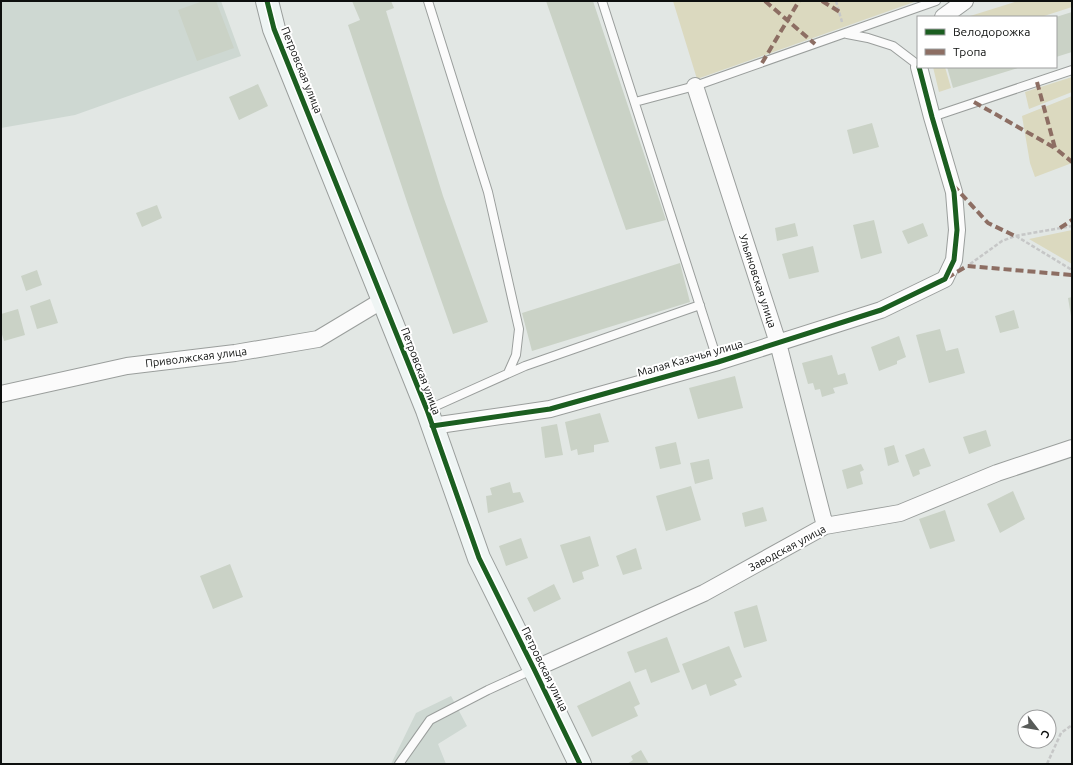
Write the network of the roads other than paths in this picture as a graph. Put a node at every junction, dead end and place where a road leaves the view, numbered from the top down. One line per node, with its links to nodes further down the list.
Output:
1 (267, 1): 14 (street, Петровская улица)
2 (428, 1): 18 (lane)
3 (602, 1): 12 (lane)
4 (936, 1): 7 (lane)
5 (965, 1): 6 (street)
6 (944, 16)
7 (846, 33): 8 (lane); 11 (lane)
8 (917, 65)
9 (919, 68): 13 (street)
10 (1072, 70): 13 (lane)
11 (694, 86): 12 (lane); 16 (street, Ульяновская улица)
12 (635, 102): 15 (lane)
13 (932, 117): 16 (street, Малая Казачья улица)
14 (383, 300): 19 (street, Приволжская улица); 20 (street, Петровская улица)
15 (700, 305): 17 (lane); 18 (lane)
16 (778, 343): 17 (street, Малая Казачья улица); 22 (street, Ульяновская улица)
17 (718, 362): 20 (street, Малая Казачья улица)
18 (508, 373): 20 (lane)
19 (1, 394)
20 (430, 418): 23 (street, Петровская улица)
21 (1072, 448): 22 (street, Заводская улица)
22 (825, 526): 23 (street, Заводская улица)
23 (534, 668): 24 (lane); 25 (street, Петровская улица)
24 (399, 764)
25 (580, 764)

